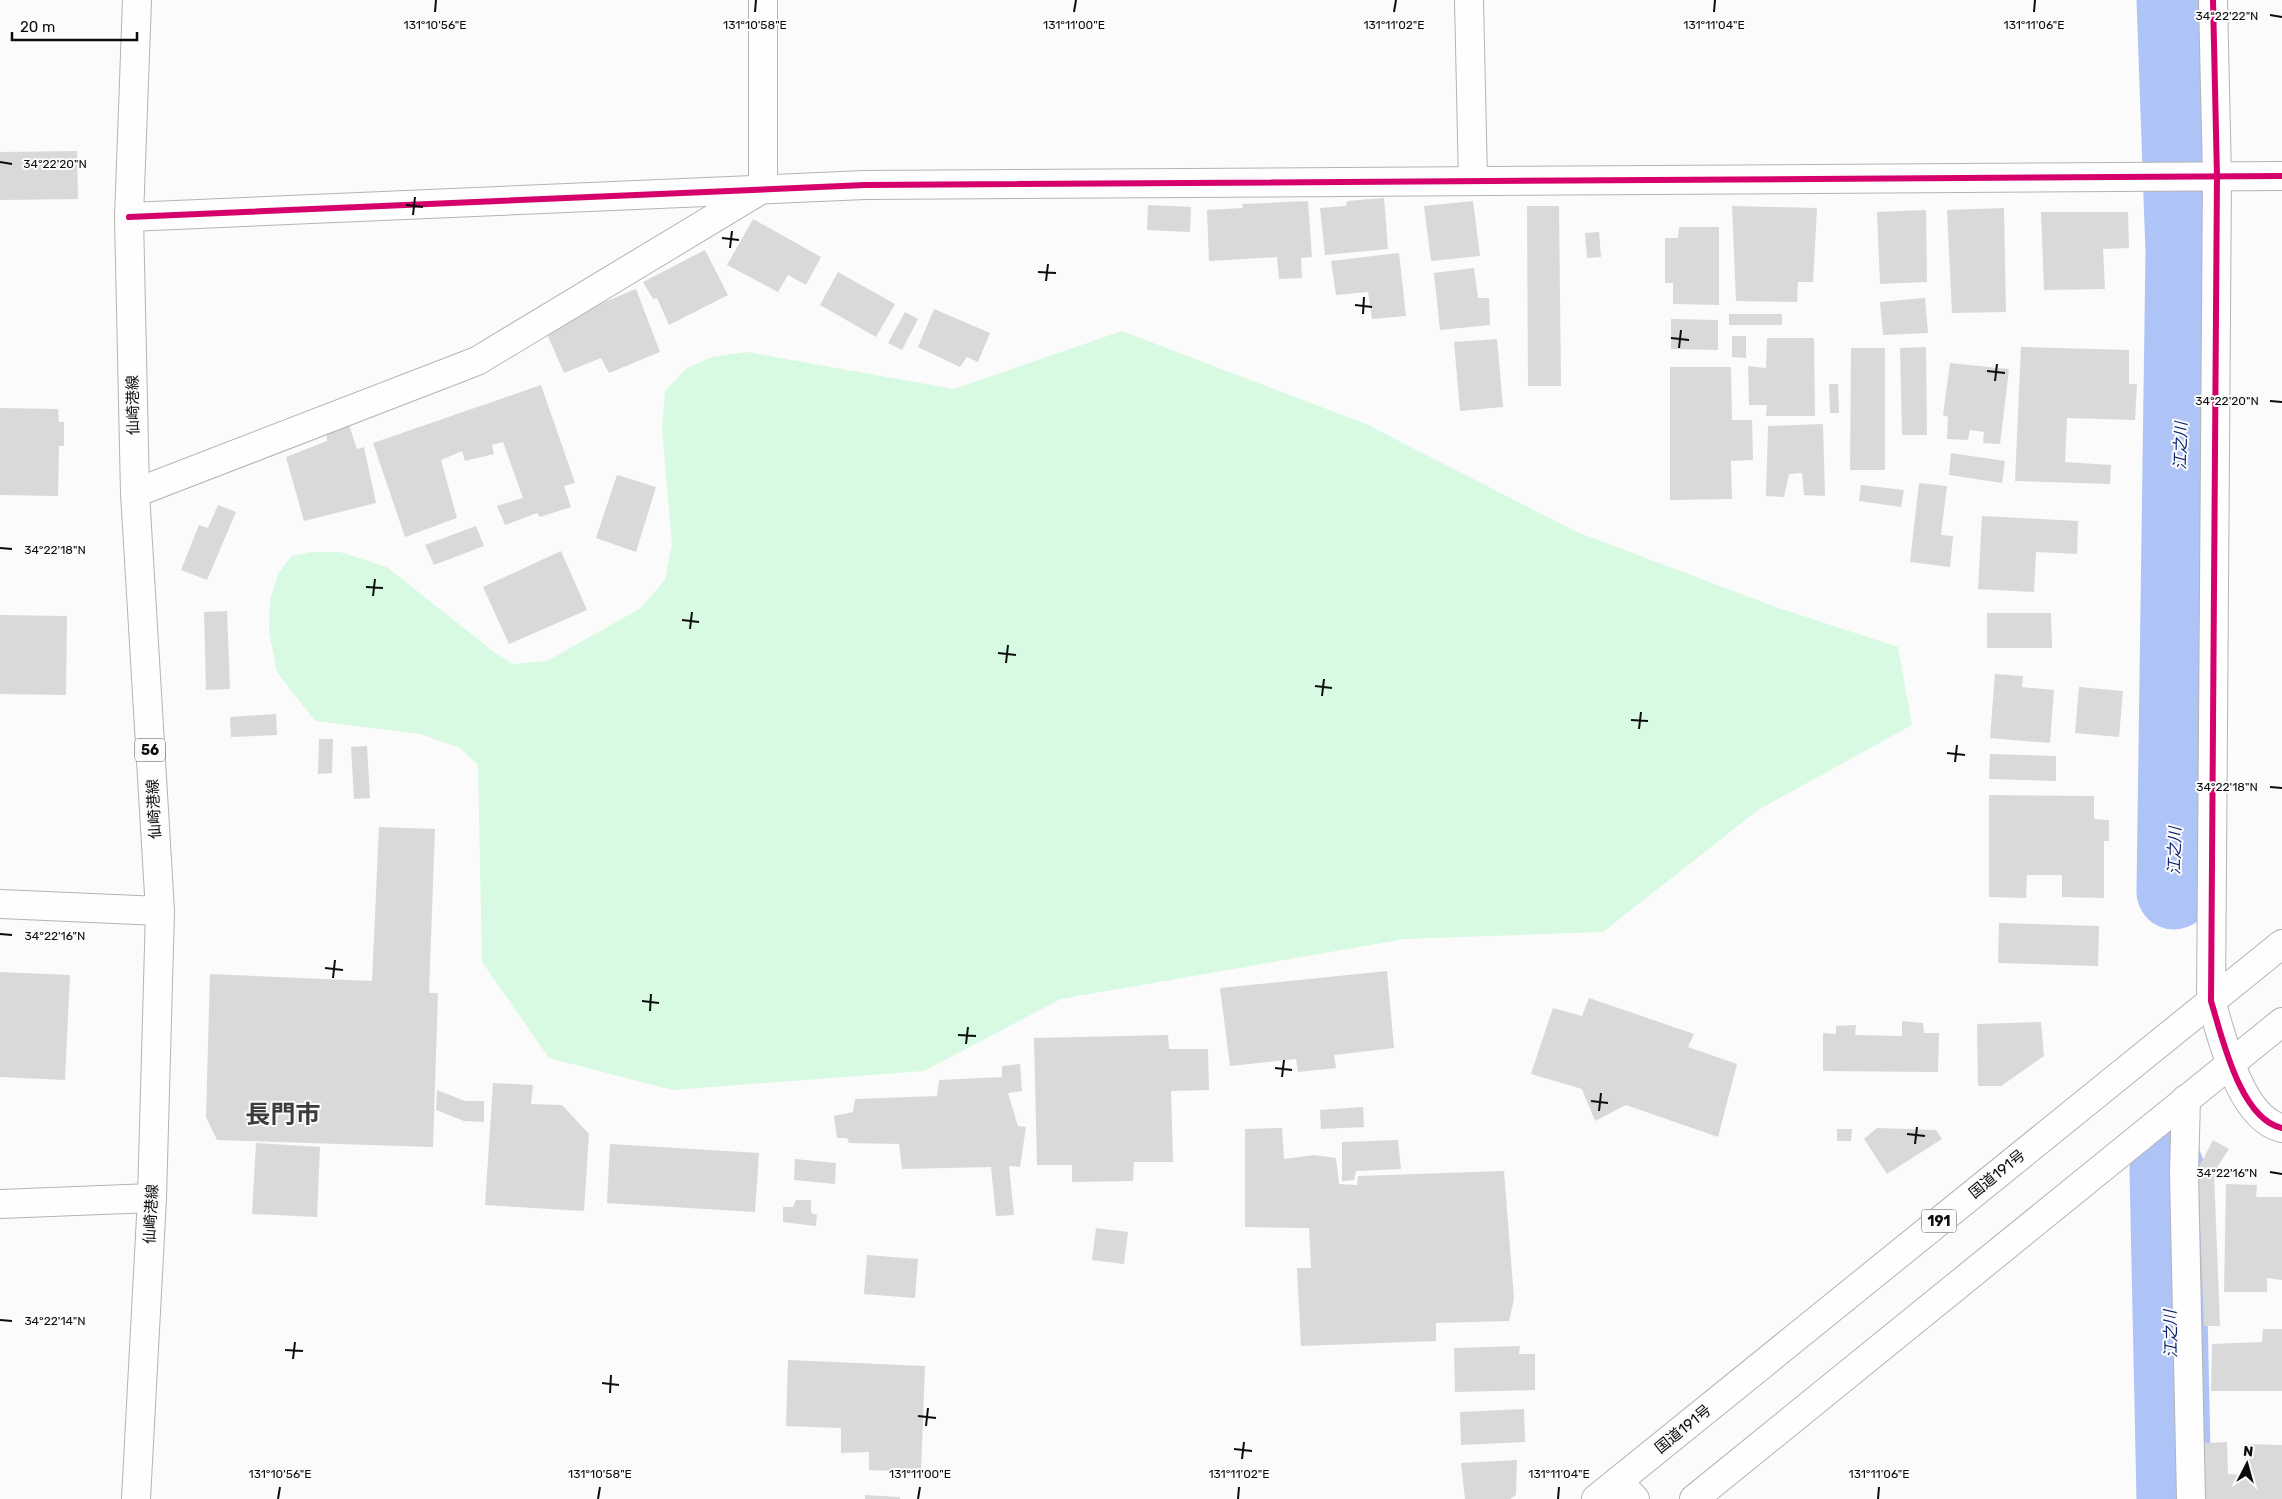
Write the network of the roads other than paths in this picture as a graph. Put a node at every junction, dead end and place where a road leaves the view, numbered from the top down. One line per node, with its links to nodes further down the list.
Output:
1 (137, 0): 9 (main road, 仙崎港線 / 56)
2 (763, 0): 8 (main road)
3 (1469, 0): 7 (main road)
4 (2213, 0): 5 (main road)
5 (2217, 176): 6 (main road); 7 (main road); 14 (main road)
6 (2282, 176)
7 (1473, 181): 8 (main road)
8 (763, 189): 9 (main road); 10 (main road)
9 (129, 217): 10 (main road, 仙崎港線 / 56)
10 (135, 493): 12 (main road, 仙崎港線 / 56)
11 (0, 904): 12 (main road)
12 (160, 910): 19 (main road, 仙崎港線 / 56)
13 (2282, 944): 14 (main road, 国道191号 / 191)
14 (2211, 1001): 16 (main road); 21 (main road, 国道191号 / 191)
15 (2282, 1022): 16 (main road)
16 (2230, 1065): 17 (main road); 18 (main road)
17 (2186, 1099): 24 (main road); 25 (main road)
18 (2282, 1128)
19 (152, 1198): 20 (main road); 22 (main road, 仙崎港線 / 56)
20 (0, 1204)
21 (1627, 1490): 23 (main road, 国道191号 / 191)
22 (136, 1499)
23 (1596, 1499)
24 (1694, 1499)
25 (2191, 1499)

